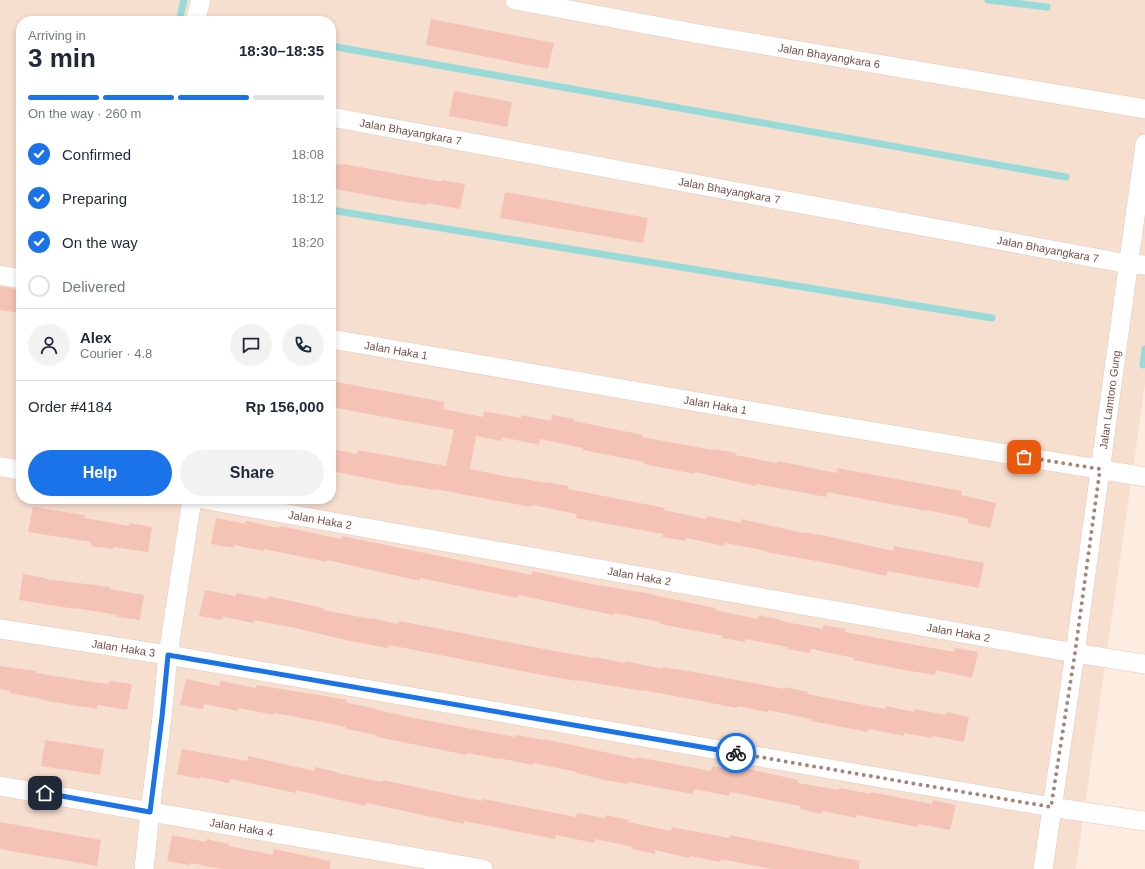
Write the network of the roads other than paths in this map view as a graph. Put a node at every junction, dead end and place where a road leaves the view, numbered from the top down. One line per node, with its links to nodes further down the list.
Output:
1 (201, 0): 3 (street)
2 (515, 0): 4 (street, Jalan Bhayangkara 6)
3 (196, 16)
4 (1145, 109)
5 (336, 118): 7 (street, Jalan Bhayangkara 7)
6 (1145, 144): 7 (street, Jalan Lamtoro Gung)
7 (1137, 264): 13 (street, Jalan Lamtoro Gung)
8 (0, 275): 9 (street)
9 (16, 278)
10 (336, 340): 13 (street, Jalan Haka 1)
11 (0, 466): 12 (street)
12 (16, 469)
13 (1100, 469): 14 (street, Jalan Haka 1); 18 (street, Jalan Lamtoro Gung)
14 (1145, 477)
15 (191, 504): 19 (street)
16 (230, 504): 18 (street, Jalan Haka 2)
17 (0, 629): 19 (street, Jalan Haka 3)
18 (1075, 653): 20 (street, Jalan Haka 2); 22 (street, Jalan Lamtoro Gung)
19 (168, 655): 22 (street, Jalan Haka 3); 23 (street)
20 (1145, 664)
21 (0, 786): 23 (street, Jalan Haka 4)
22 (1051, 807): 24 (street, Jalan Haka 3); 27 (street, Jalan Lamtoro Gung)
23 (150, 812): 25 (street); 26 (street, Jalan Haka 4)
24 (1145, 821)
25 (144, 869)
26 (483, 869)
27 (1043, 869)

